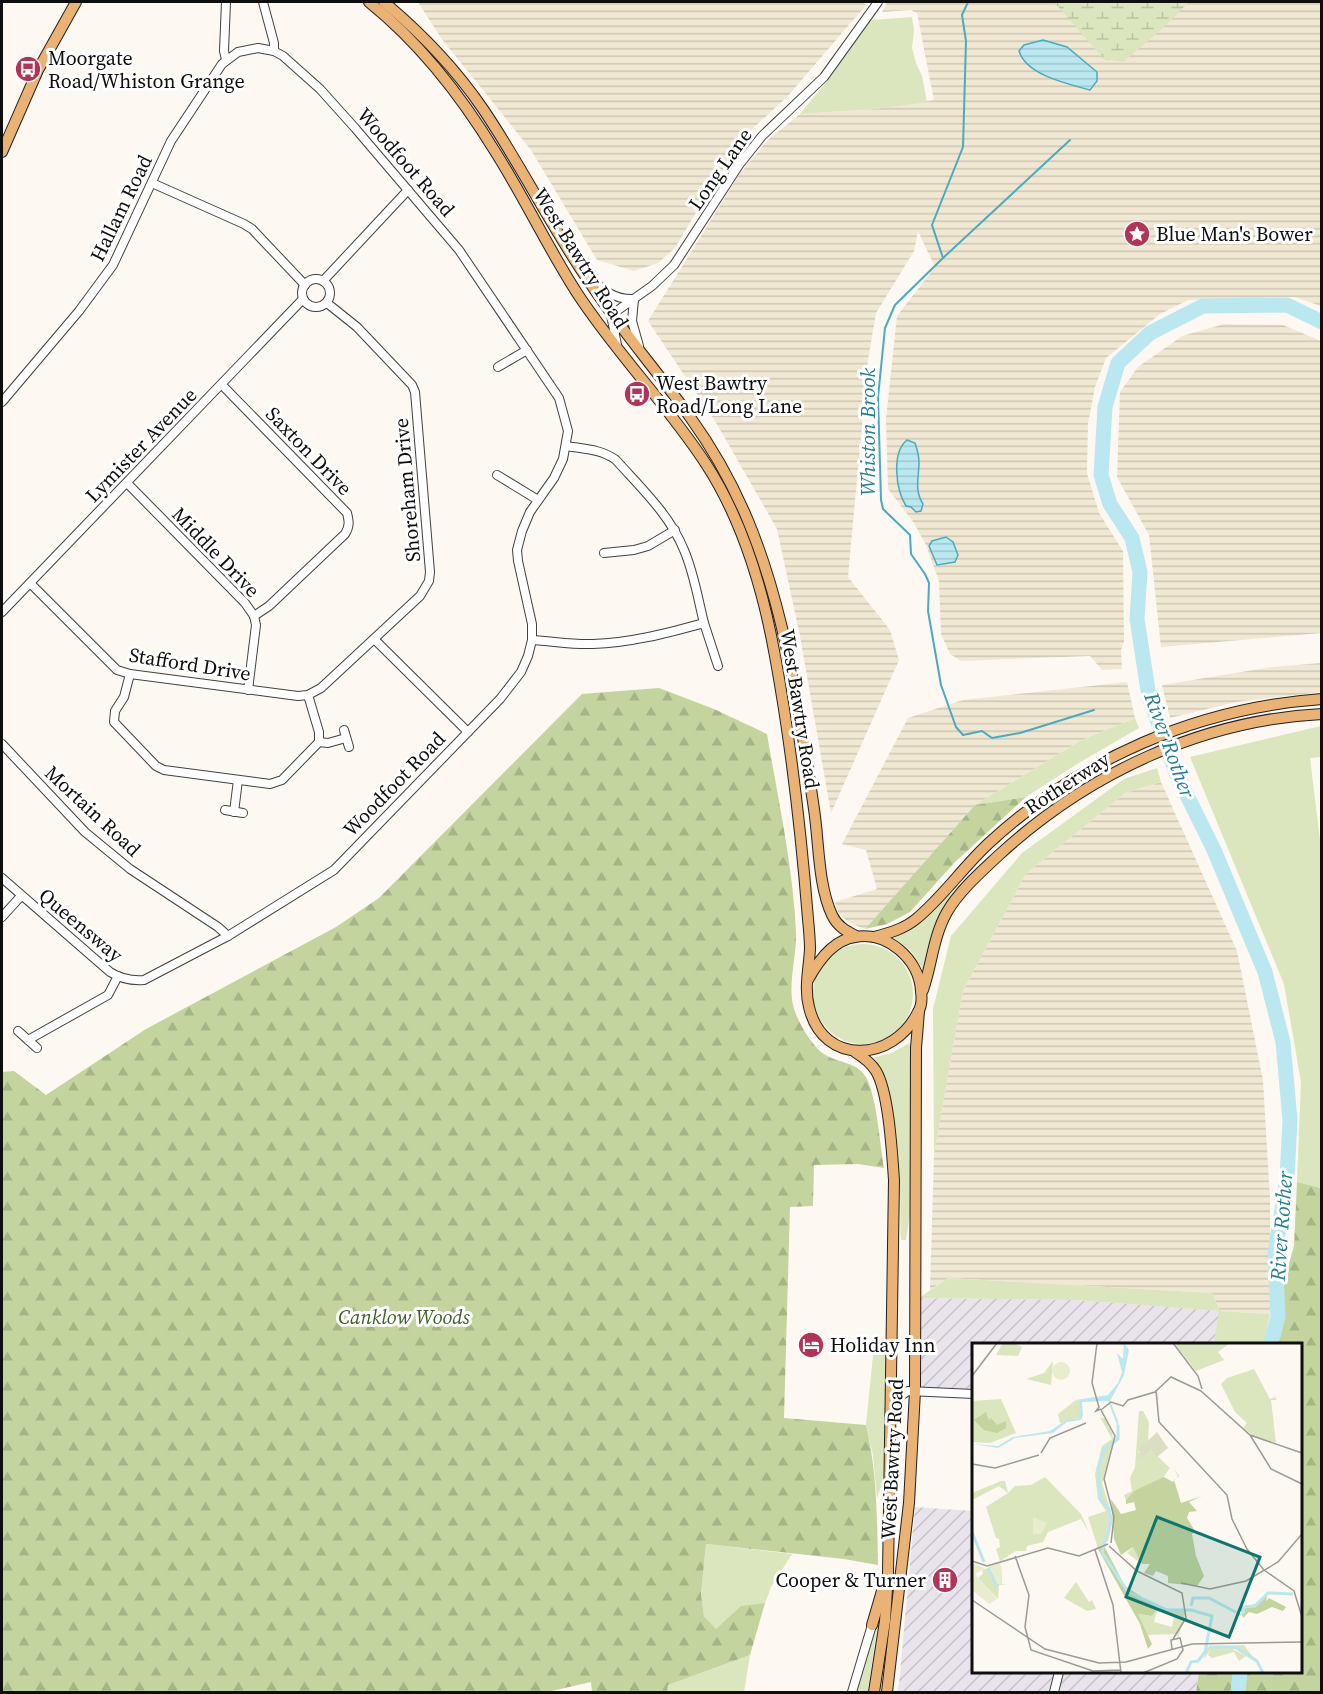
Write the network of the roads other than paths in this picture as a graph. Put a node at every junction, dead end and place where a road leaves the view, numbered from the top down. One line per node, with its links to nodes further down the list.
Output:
1 (76, 2): 9 (main road)
2 (226, 2): 8 (street)
3 (263, 2): 7 (street)
4 (369, 2): 21 (main road, West Bawtry Road)
5 (384, 2): 12 (main road, West Bawtry Road)
6 (879, 2): 16 (street, Long Lane)
7 (274, 51): 8 (street); 11 (street, Woodfoot Road)
8 (226, 60): 10 (street, Hallam Road)
9 (2, 152)
10 (152, 183): 14 (street); 24 (street, Hallam Road)
11 (408, 190): 13 (street); 19 (street, Woodfoot Road)
12 (581, 270): 16 (street); 18 (main road, West Bawtry Road)
13 (323, 281): 14 (street); 17 (street)
14 (305, 285): 15 (street)
15 (303, 299): 17 (street); 23 (street, Lymister Avenue)
16 (634, 299): 18 (street, Long Lane); 20 (street)
17 (327, 303): 35 (street, Shoreham Drive)
18 (611, 315): 20 (main road, West Bawtry Road); 21 (street)
19 (527, 350): 22 (street); 25 (street, Woodfoot Road)
20 (643, 356): 49 (main road, West Bawtry Road)
21 (624, 358): 50 (main road, West Bawtry Road)
22 (498, 367)
23 (222, 385): 27 (street, Lymister Avenue); 33 (street, Saxton Drive)
24 (2, 402)
25 (566, 446): 28 (street, Woodfoot Road); 29 (street)
26 (497, 475): 28 (street)
27 (127, 483): 31 (street, Lymister Avenue); 33 (street, Middle Drive)
28 (538, 500): 36 (street, Woodfoot Road)
29 (675, 530): 30 (street); 34 (street)
30 (604, 553)
31 (30, 583): 32 (street, Lymister Avenue); 38 (street, Stafford Drive)
32 (2, 612)
33 (254, 616): 39 (street, Middle Drive)
34 (704, 623): 36 (street); 37 (street)
35 (374, 639): 40 (street, Shoreham Drive); 43 (street)
36 (532, 640): 43 (street, Woodfoot Road)
37 (718, 666)
38 (130, 674): 39 (street, Stafford Drive); 47 (street)
39 (248, 690): 40 (street, Stafford Drive)
40 (308, 695): 44 (street)
41 (1322, 699): 56 (main road, Rotherway)
42 (1322, 714): 59 (main road, Rotherway)
43 (468, 732): 54 (street, Woodfoot Road)
44 (319, 742): 46 (street); 47 (street)
45 (2, 744): 54 (street, Mortain Road)
46 (349, 747)
47 (238, 780): 48 (street)
48 (234, 812)
49 (818, 838): 50 (main road); 55 (main road, West Bawtry Road)
50 (803, 863): 58 (main road, West Bawtry Road)
51 (2, 878): 52 (street, Queensway)
52 (21, 896): 53 (street, Queensway); 57 (street, Queensway)
53 (2, 917)
54 (228, 936): 57 (street, Woodfoot Road)
55 (856, 936): 56 (main road); 58 (main road)
56 (871, 938): 59 (main road)
57 (118, 976): 62 (street, Queensway)
58 (808, 980): 64 (main road)
59 (921, 996): 60 (main road)
60 (919, 1011): 64 (main road); 65 (main road, West Bawtry Road)
61 (18, 1030): 62 (street)
62 (28, 1040): 63 (street)
63 (37, 1048)
64 (855, 1052): 67 (main road, West Bawtry Road)
65 (915, 1391): 66 (street); 67 (street); 73 (main road, West Bawtry Road)
66 (972, 1394)
67 (891, 1407): 68 (main road, West Bawtry Road)
68 (888, 1573): 69 (main road); 72 (main road, West Bawtry Road)
69 (872, 1625): 71 (street)
70 (1059, 1673): 74 (street)
71 (852, 1692)
72 (874, 1692)
73 (887, 1692)
74 (1054, 1692)

